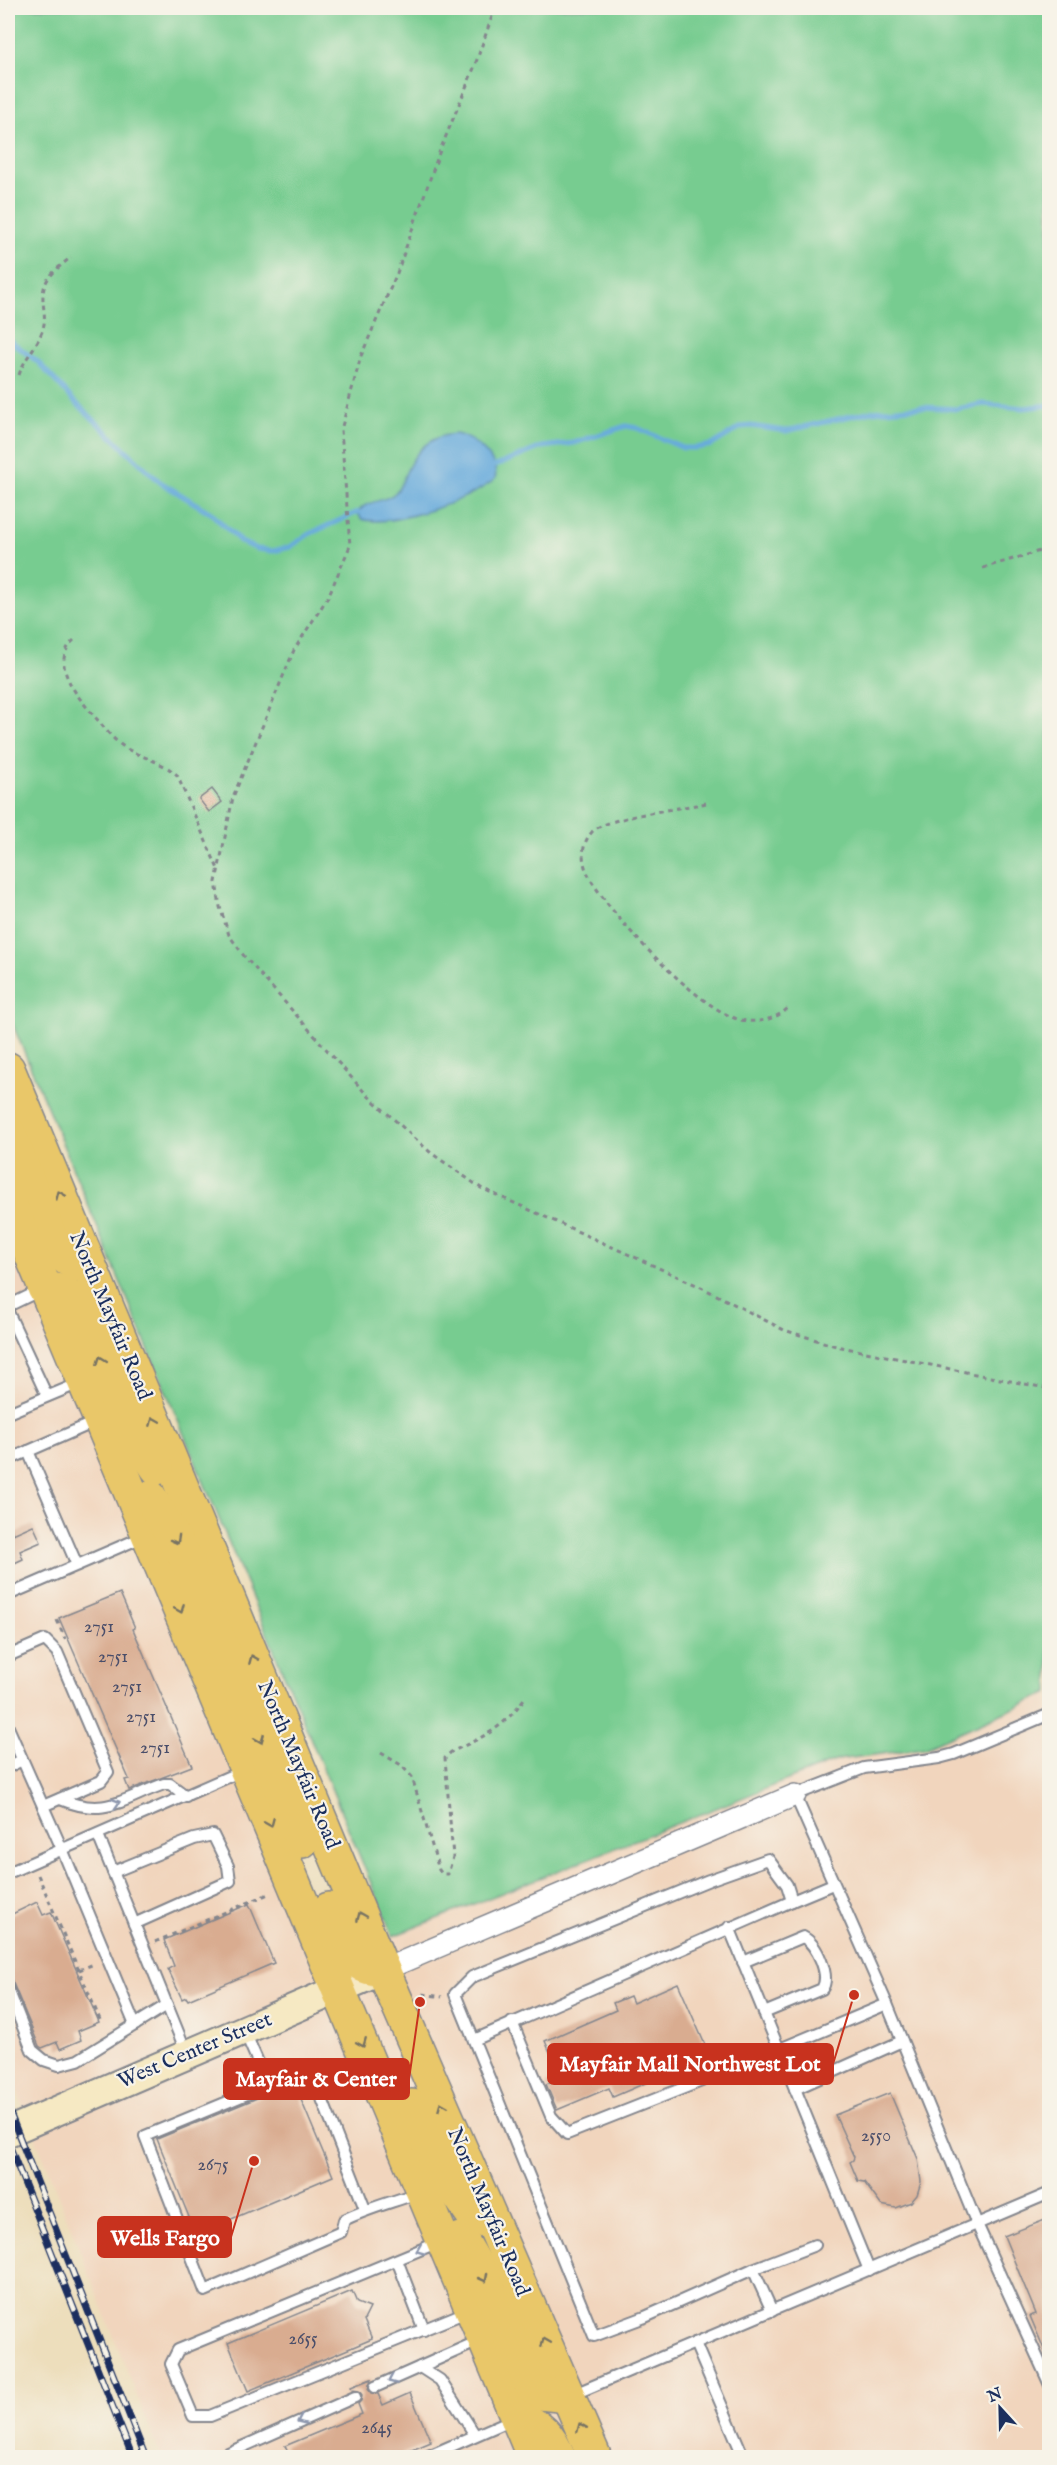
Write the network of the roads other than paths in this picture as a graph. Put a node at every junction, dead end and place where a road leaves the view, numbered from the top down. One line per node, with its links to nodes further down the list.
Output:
1 (8, 1069): 4 (main road, North Mayfair Road, one-way to 1)
2 (8, 1131): 4 (main road)
3 (8, 1199): 5 (main road, North Mayfair Road)
4 (90, 1268): 15 (main road, North Mayfair Road, one-way to 4)
5 (44, 1288): 6 (lane); 8 (main road, North Mayfair Road); 15 (main road, one-way to 5)
6 (8, 1305)
7 (8, 1312): 9 (lane)
8 (84, 1381): 9 (lane); 11 (main road, North Mayfair Road)
9 (47, 1396): 10 (lane)
10 (8, 1413)
11 (100, 1420): 12 (lane); 14 (main road, North Mayfair Road); 37 (main road, one-way to 37)
12 (28, 1451): 13 (lane); 16 (lane)
13 (8, 1460)
14 (148, 1535): 16 (lane); 23 (main road, North Mayfair Road, one-way to 23)
15 (203, 1538): 37 (main road, North Mayfair Road, one-way to 15)
16 (77, 1565): 17 (lane)
17 (8, 1595)
18 (8, 1656): 26 (lane)
19 (1050, 1714): 24 (lane)
20 (8, 1727): 21 (lane)
21 (22, 1760): 22 (lane); 27 (lane)
22 (8, 1767)
23 (247, 1769): 25 (lane); 39 (main road, North Mayfair Road, one-way to 39)
24 (795, 1795): 32 (lane); 37 (street)
25 (186, 1796): 26 (lane, one-way to 25); 28 (lane)
26 (60, 1799): 27 (lane)
27 (42, 1806): 29 (lane)
28 (98, 1835): 29 (lane); 30 (lane)
29 (62, 1849): 31 (lane); 44 (lane)
30 (113, 1872): 34 (lane); 34 (lane)
31 (8, 1873)
32 (833, 1884): 33 (lane); 40 (lane)
33 (792, 1901): 35 (lane); 46 (lane)
34 (134, 1923): 41 (lane)
35 (729, 1928): 36 (lane); 43 (lane)
36 (743, 1962): 42 (lane); 42 (lane)
37 (383, 1970): 39 (street, West Center Street); 63 (main road, North Mayfair Road, one-way to 37)
38 (8, 1989): 44 (lane)
39 (339, 1989): 45 (street, West Center Street); 53 (main road, North Mayfair Road, one-way to 53); 63 (main road)
40 (887, 2004): 47 (lane); 48 (lane)
41 (167, 2005): 44 (lane); 49 (lane)
42 (764, 2013): 48 (lane)
43 (512, 2022): 46 (lane); 48 (lane)
44 (135, 2025)
45 (244, 2030): 49 (street, West Center Street); 50 (lane)
46 (474, 2040): 61 (lane)
47 (902, 2041): 51 (lane); 57 (lane)
48 (779, 2049): 51 (lane)
49 (187, 2054): 52 (street, West Center Street)
50 (268, 2085): 56 (lane); 56 (lane)
51 (795, 2089): 62 (lane)
52 (8, 2132)
53 (409, 2157): 54 (main road, North Mayfair Road); 58 (main road)
54 (423, 2191): 56 (lane); 58 (main road, North Mayfair Road)
55 (1050, 2193): 57 (lane)
56 (365, 2209)
57 (977, 2224): 62 (lane); 69 (lane)
58 (451, 2238): 60 (lane, one-way to 60); 65 (main road, North Mayfair Road); 72 (main road, one-way to 72)
59 (815, 2246): 61 (lane)
60 (397, 2260): 66 (lane); 66 (lane)
61 (753, 2269): 64 (lane)
62 (869, 2270): 64 (lane)
63 (520, 2286): 72 (main road, North Mayfair Road, one-way to 63)
64 (772, 2311): 67 (lane)
65 (478, 2325): 66 (lane); 68 (lane); 72 (main road, North Mayfair Road)
66 (424, 2330)
67 (695, 2343): 72 (lane); 79 (lane)
68 (420, 2367): 70 (lane, one-way to 70); 73 (lane)
69 (1050, 2385)
70 (375, 2387)
71 (355, 2397): 74 (lane, one-way to 74)
72 (542, 2407): 73 (lane); 76 (main road, North Mayfair Road); 77 (main road); 78 (main road, North Mayfair Road, one-way to 72)
73 (475, 2435): 75 (lane)
74 (218, 2457)
75 (424, 2457)
76 (534, 2457)
77 (559, 2457)
78 (595, 2457)
79 (744, 2457)

